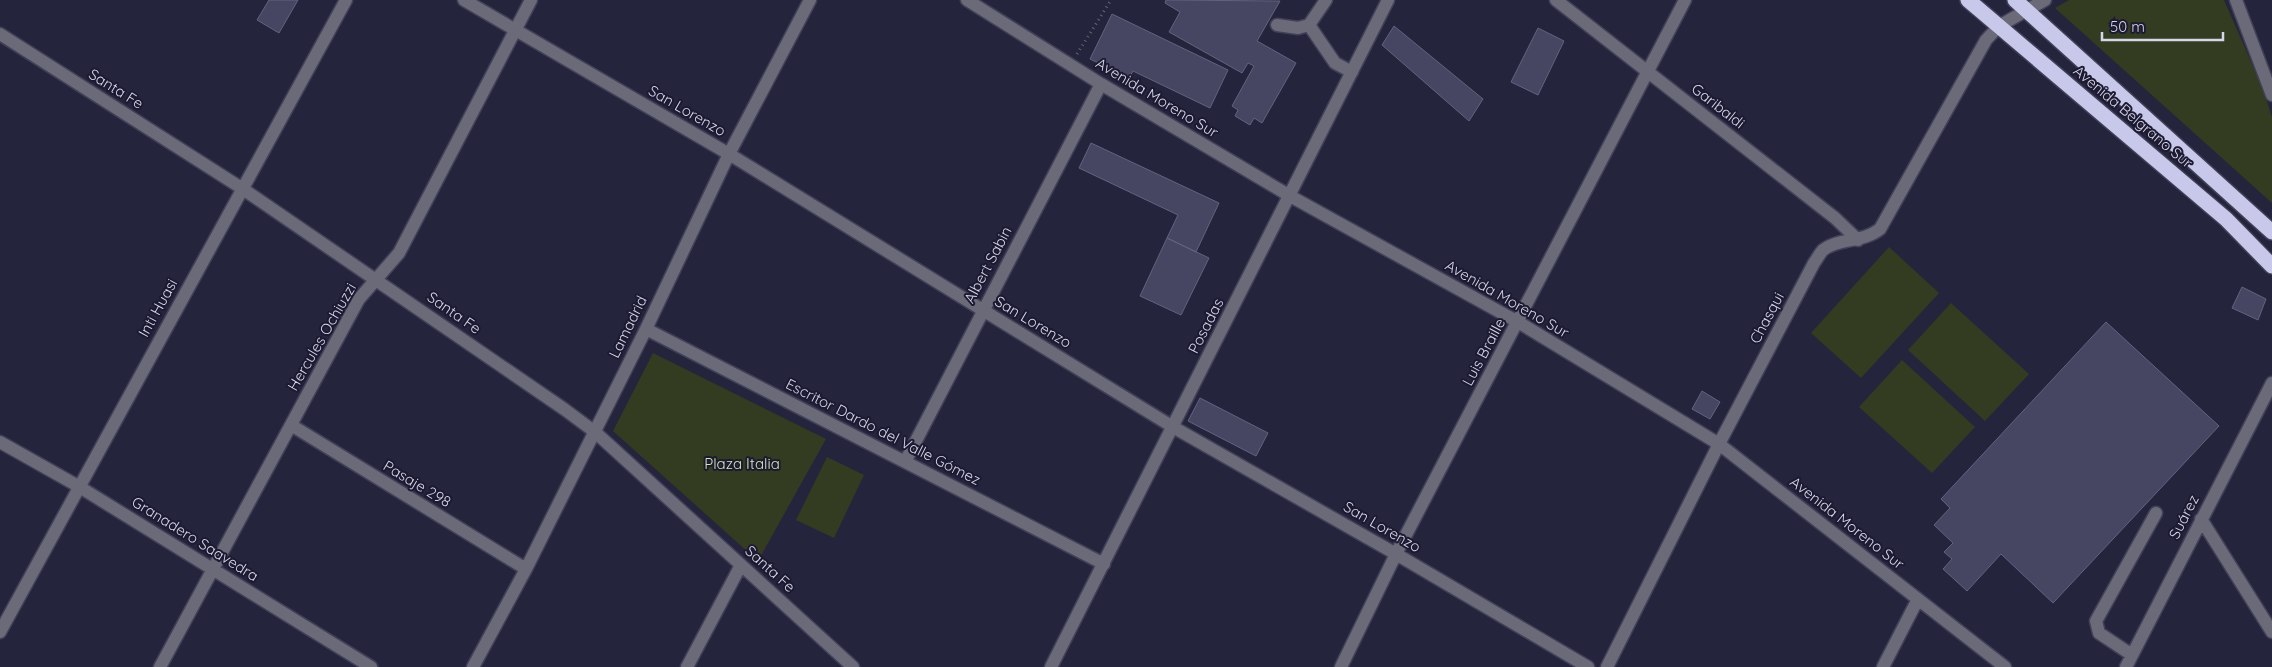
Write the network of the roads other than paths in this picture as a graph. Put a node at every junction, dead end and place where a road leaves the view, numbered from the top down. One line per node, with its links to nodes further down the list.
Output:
1 (346, 0): 26 (street, Inti Huasi)
2 (464, 0): 18 (street, San Lorenzo)
3 (531, 0): 18 (street, Hercules Ochiuzzi)
4 (810, 0): 25 (street, Lamadrid)
5 (967, 0): 23 (street, Avenida Moreno Sur)
6 (1326, 0): 16 (street)
7 (1388, 0): 21 (street, Posadas)
8 (1556, 0): 22 (street, Garibaldi)
9 (1685, 0): 22 (street, Luis Braille)
10 (1968, 0): 17 (highway, Avenida Belgrano Sur)
11 (2015, 0): 14 (highway, Avenida Belgrano Sur)
12 (2046, 0): 14 (street)
13 (2236, 0): 20 (street)
14 (2027, 10): 17 (street); 28 (highway, Avenida Belgrano Sur)
15 (1277, 24): 16 (street)
16 (1309, 25): 21 (street)
17 (1999, 26): 29 (street, Chasqui); 30 (highway, Avenida Belgrano Sur)
18 (516, 29): 25 (street, San Lorenzo); 31 (street, Hercules Ochiuzzi)
19 (0, 34): 26 (street, Santa Fe)
20 (2267, 63): 24 (street)
21 (1352, 72): 27 (street, Posadas)
22 (1648, 73): 29 (street, Garibaldi); 33 (street, Luis Braille)
23 (1101, 84): 27 (street, Avenida Moreno Sur); 32 (street, Albert Sabin)
24 (2272, 95)
25 (729, 154): 32 (street, San Lorenzo); 34 (street, Lamadrid)
26 (243, 189): 31 (street, Santa Fe); 42 (street, Inti Huasi)
27 (1290, 196): 33 (street, Avenida Moreno Sur); 37 (street, Posadas)
28 (2272, 232)
29 (1858, 240): 40 (street, Chasqui)
30 (2272, 266)
31 (376, 279): 36 (street, Hercules Ochiuzzi); 38 (street, Santa Fe)
32 (982, 310): 37 (street, San Lorenzo); 41 (street, Albert Sabin)
33 (1518, 322): 40 (street, Avenida Moreno Sur); 45 (street, Luis Braille)
34 (646, 330): 38 (street, Lamadrid); 41 (street, Escritor Dardo del Valle Gómez)
35 (2272, 383): 44 (street, Suárez)
36 (291, 426): 48 (street, Hercules Ochiuzzi); 49 (street, Pasaje 298)
37 (1173, 427): 45 (street, San Lorenzo); 46 (street, Posadas)
38 (595, 432): 47 (street, Santa Fe); 49 (street, Lamadrid)
39 (0, 442): 42 (street, Granadero Saavedra)
40 (1719, 444): 50 (street, Avenida Moreno Sur); 62 (street, Chasqui)
41 (905, 462): 46 (street, Escritor Dardo del Valle Gómez)
42 (78, 486): 48 (street, Granadero Saavedra); 51 (street, Inti Huasi)
43 (2156, 513): 53 (street)
44 (2202, 519): 52 (street); 53 (street, Suárez)
45 (1396, 554): 60 (street, Luis Braille); 61 (street, San Lorenzo)
46 (1104, 564): 59 (street, Posadas)
47 (742, 565): 57 (street); 58 (street, Santa Fe)
48 (213, 568): 54 (street, Hercules Ochiuzzi); 55 (street, Granadero Saavedra)
49 (526, 569): 56 (street, Lamadrid)
50 (1918, 598): 63 (street); 64 (street, Avenida Moreno Sur)
51 (0, 632)
52 (2272, 632)
53 (2132, 655): 65 (street, Suárez)
54 (160, 667)
55 (371, 667)
56 (473, 667)
57 (687, 667)
58 (853, 667)
59 (1051, 667)
60 (1341, 667)
61 (1588, 667)
62 (1607, 667)
63 (1883, 667)
64 (2005, 667)
65 (2126, 667)

